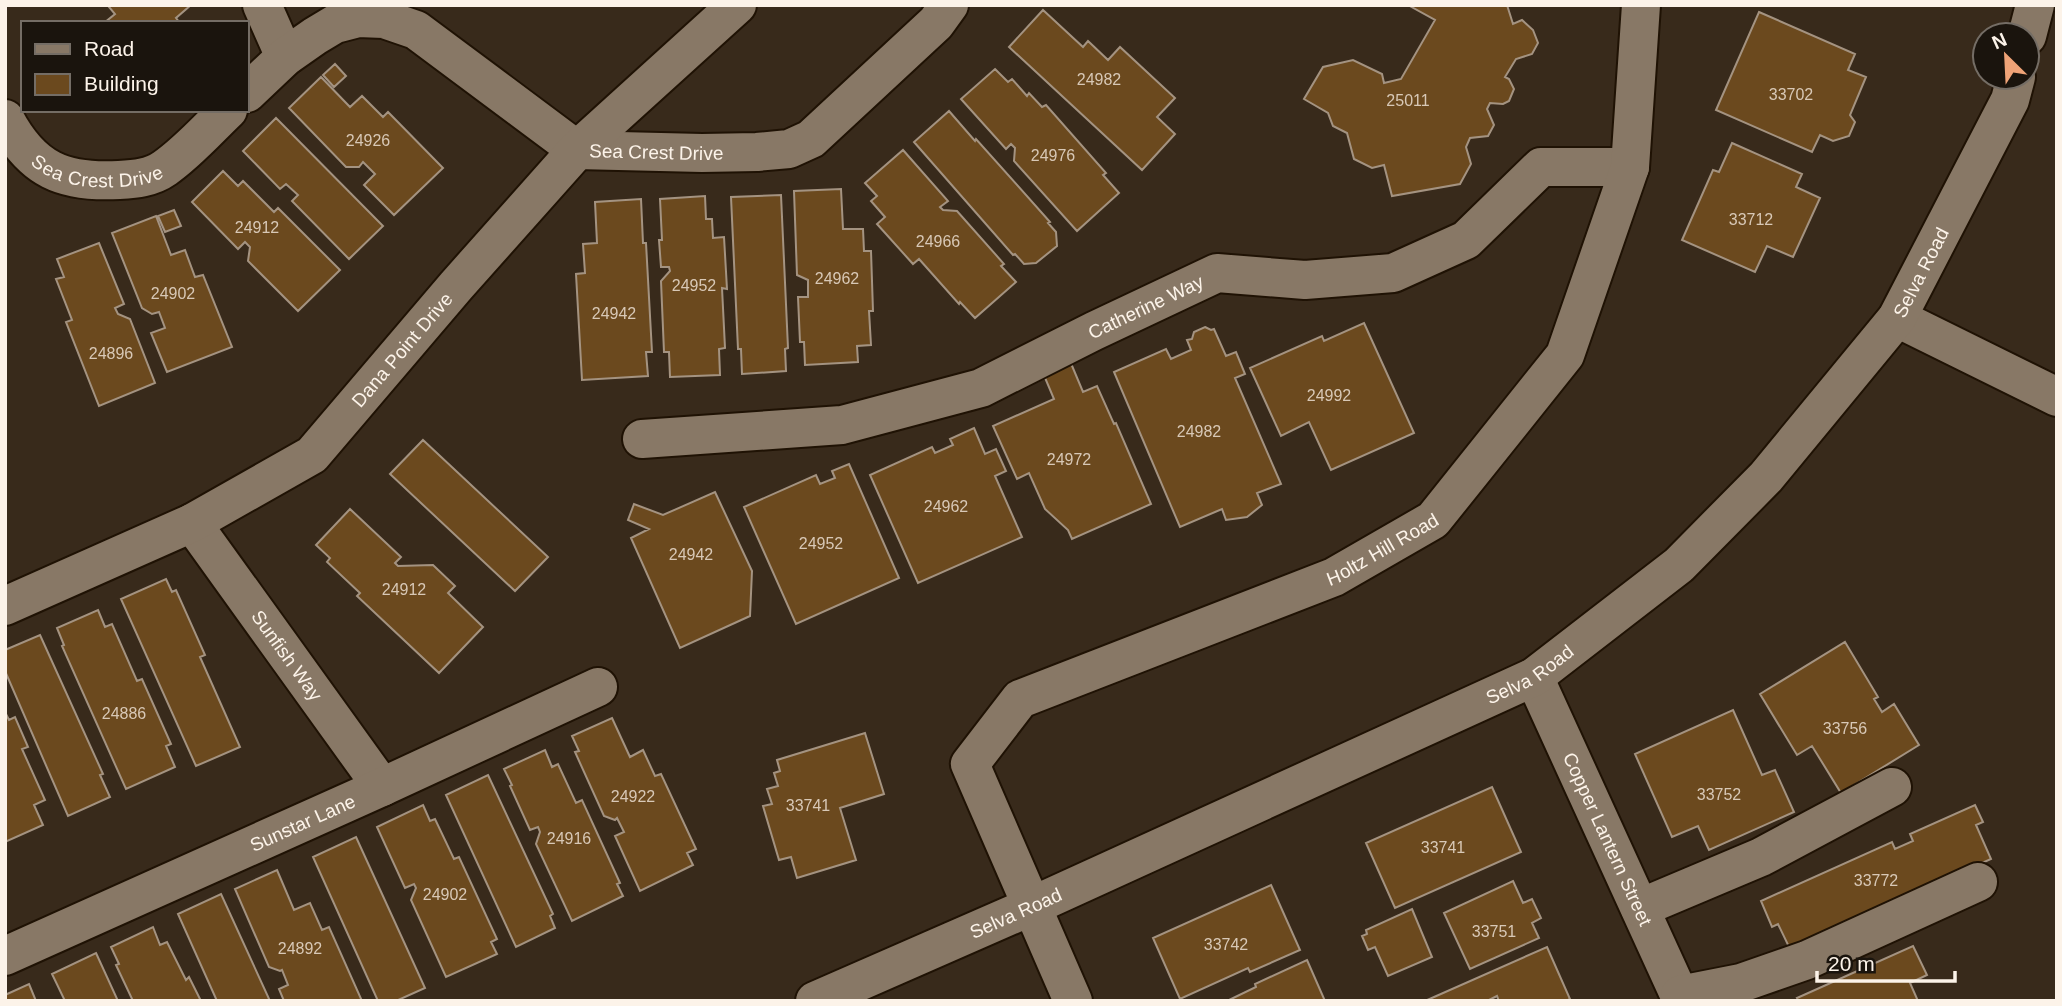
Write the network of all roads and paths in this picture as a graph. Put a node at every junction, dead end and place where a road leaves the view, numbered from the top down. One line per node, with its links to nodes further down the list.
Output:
1 (262, 5): 5 (street)
2 (737, 5): 10 (street, Dana Point Drive)
3 (949, 5): 10 (street, Sea Crest Drive)
4 (1640, 5): 11 (street, Holtz Hill Road)
5 (285, 57): 7 (street, Sea Crest Drive); 10 (street, Sea Crest Drive)
6 (2012, 91): 12 (street, Selva Road)
7 (248, 92)
8 (226, 112): 9 (street, Sea Crest Drive)
9 (5, 119)
10 (577, 149): 15 (street, Dana Point Drive)
11 (1630, 167): 14 (street, Catherine Way); 22 (street, Holtz Hill Road)
12 (1897, 318): 13 (street); 17 (street, Selva Road)
13 (2057, 397)
14 (642, 439)
15 (192, 523): 16 (street, Dana Point Drive); 19 (street, Sunfish Way)
16 (5, 606)
17 (1534, 677): 22 (street, Selva Road); 23 (street, Copper Lantern Street)
18 (598, 687): 19 (street, Sunstar Lane)
19 (382, 787): 24 (street, Sunstar Lane)
20 (1892, 787): 23 (street)
21 (1978, 882): 25 (street)
22 (1032, 906): 26 (street, Selva Road); 27 (street)
23 (1640, 908): 25 (street, Copper Lantern Street)
24 (5, 956)
25 (1681, 998)
26 (815, 1001)
27 (1073, 1001)

